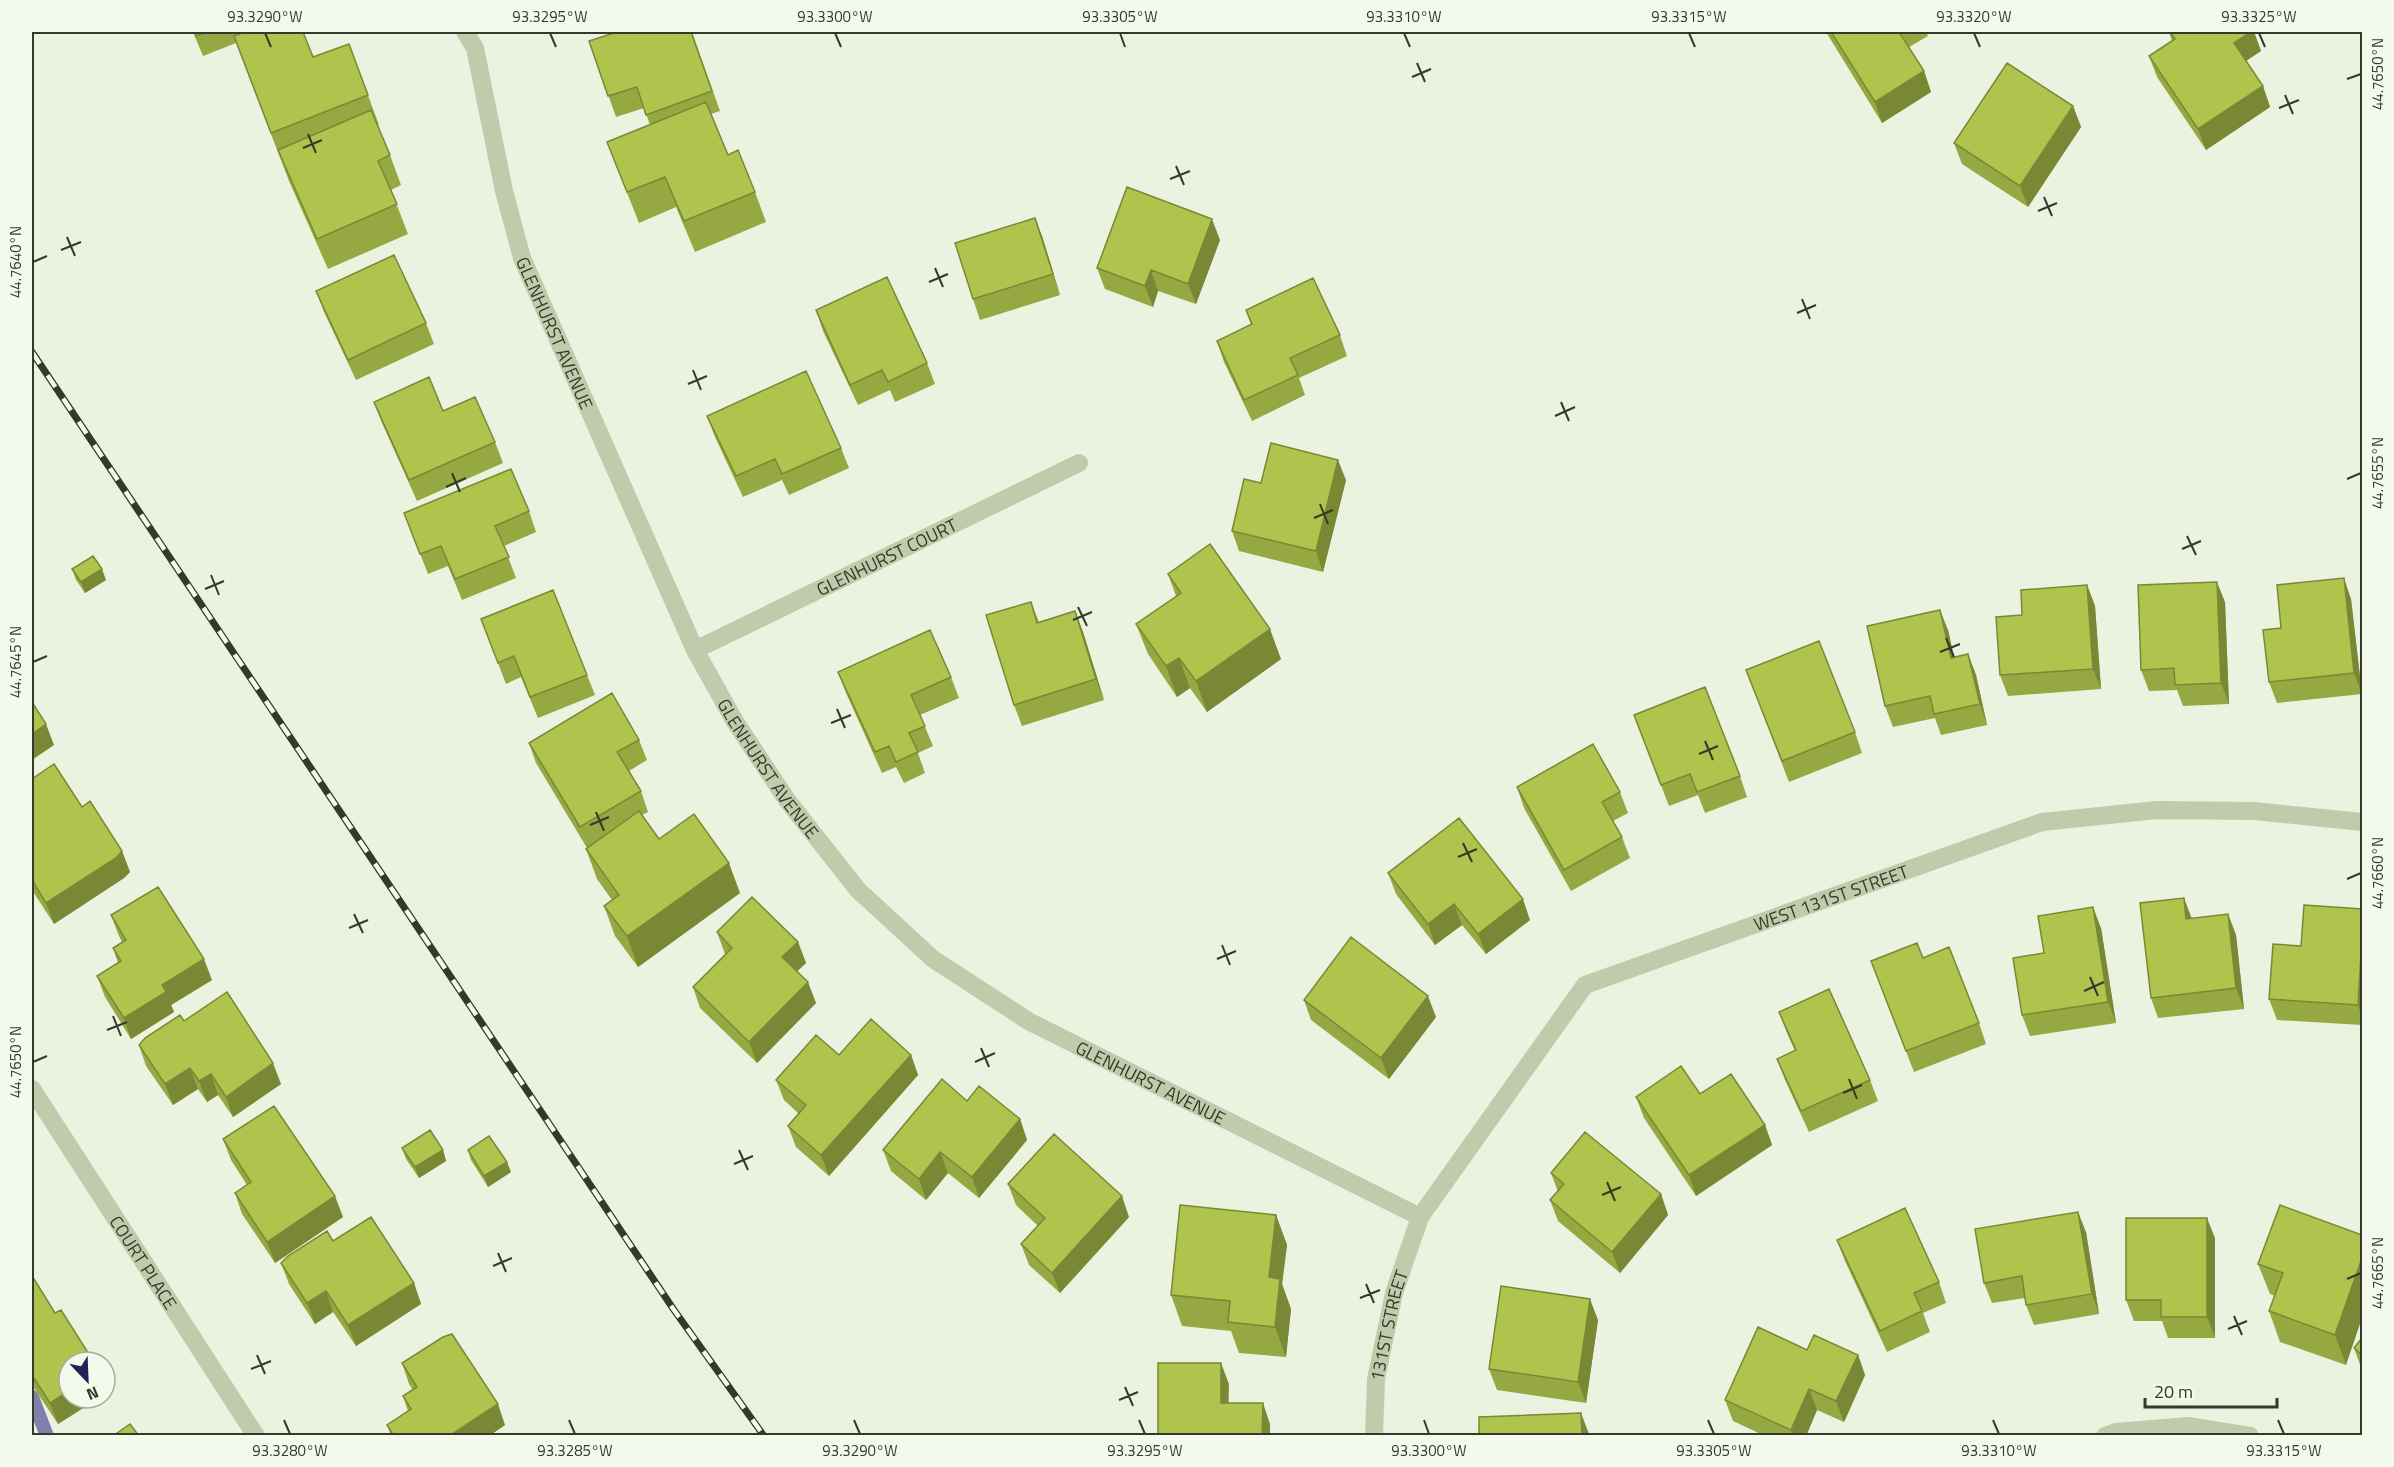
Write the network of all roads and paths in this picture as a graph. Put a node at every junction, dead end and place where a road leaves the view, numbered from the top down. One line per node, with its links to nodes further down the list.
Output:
1 (465, 32): 3 (street, GLENHURST AVENUE)
2 (1079, 463): 3 (street, GLENHURST COURT)
3 (694, 650): 6 (street, GLENHURST AVENUE)
4 (2362, 822): 6 (street, WEST 131ST STREET)
5 (32, 1089): 7 (street, COURT PLACE)
6 (1420, 1217): 8 (street, 131ST STREET)
7 (256, 1436)
8 (1374, 1436)
9 (2105, 1436): 10 (street)
10 (2250, 1436)

